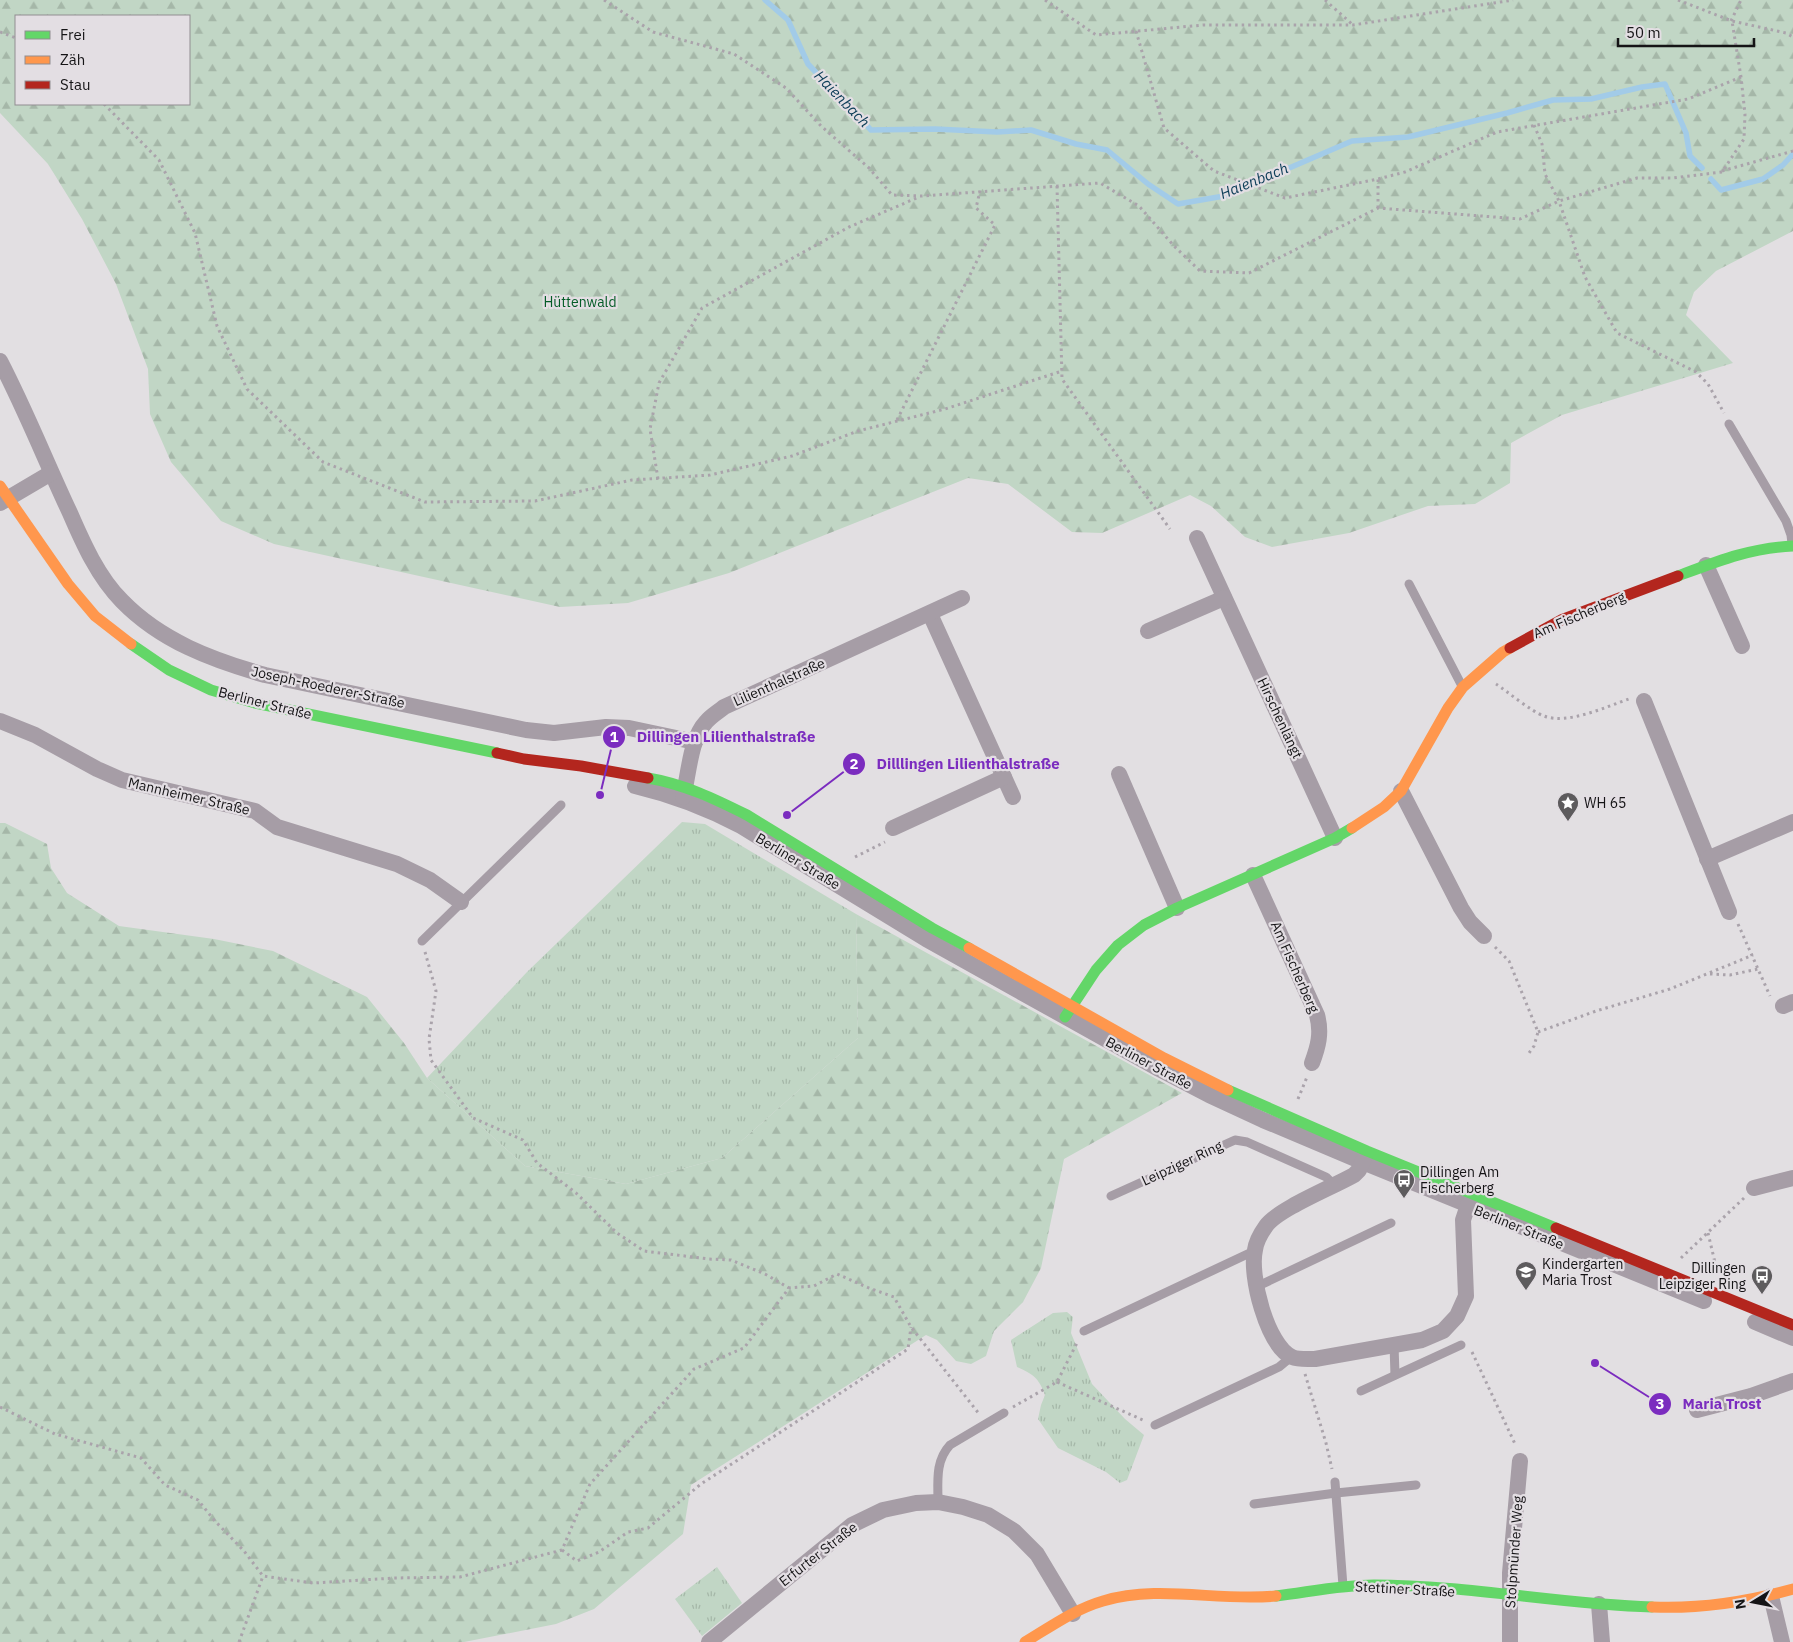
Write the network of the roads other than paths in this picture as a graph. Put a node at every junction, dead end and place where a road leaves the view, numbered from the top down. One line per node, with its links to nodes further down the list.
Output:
1 (0, 361): 3 (street, Joseph-Roederer-Straße)
2 (1729, 424): 6 (lane, Am Fischerberg)
3 (51, 473): 4 (street); 17 (street, Joseph-Roederer-Straße)
4 (3, 496): 18 (street, Berliner Straße)
5 (1197, 538): 10 (street, Hirschenlängt)
6 (1793, 546): 7 (street, Am Fischerberg)
7 (1706, 566): 13 (street); 14 (street, Am Fischerberg)
8 (1409, 584): 14 (lane)
9 (962, 598): 11 (street, Lilienthalstraße)
10 (1224, 598): 12 (street); 27 (street, Hirschenlängt)
11 (930, 614): 17 (street, Lilienthalstraße); 20 (street)
12 (1148, 632)
13 (1742, 646)
14 (1463, 686): 21 (street, Am Fischerberg)
15 (1644, 701): 28 (street)
16 (0, 721): 30 (street, Mannheimer Straße)
17 (695, 742): 22 (street, Lilienthalstraße)
18 (524, 759): 22 (street, Berliner Straße)
19 (1119, 774): 31 (street)
20 (1004, 777): 23 (street); 26 (street)
21 (1401, 791): 27 (street, Am Fischerberg); 33 (street)
22 (684, 793): 35 (street, Berliner Straße); 35 (street, Berliner Straße)
23 (1013, 797)
24 (561, 804): 30 (lane)
25 (1793, 822): 28 (street)
26 (894, 828)
27 (1335, 838): 29 (street, Am Fischerberg)
28 (1707, 859): 32 (street)
29 (1253, 875): 31 (street, Am Fischerberg); 36 (street, Am Fischerberg)
30 (461, 902): 34 (lane)
31 (1177, 908): 35 (street, Am Fischerberg)
32 (1729, 912)
33 (1484, 936)
34 (422, 941)
35 (1068, 1012): 37 (street, Berliner Straße); 37 (street, Berliner Straße)
36 (1312, 1063)
37 (1365, 1157): 39 (street); 42 (street, Berliner Straße)
38 (1793, 1178): 40 (street)
39 (1335, 1186): 41 (lane, Leipziger Ring); 44 (street)
40 (1754, 1188)
41 (1111, 1196)
42 (1470, 1200): 46 (street, Berliner Straße); 48 (street, Berliner Straße); 49 (street)
43 (1391, 1223): 45 (lane)
44 (1254, 1251): 45 (street); 47 (lane)
45 (1256, 1287): 51 (street)
46 (1793, 1325)
47 (1084, 1331)
48 (1793, 1338)
49 (1394, 1345): 51 (street); 52 (lane)
50 (1461, 1345): 52 (lane)
51 (1296, 1358): 57 (lane)
52 (1395, 1375): 54 (lane)
53 (1793, 1381): 55 (street)
54 (1361, 1391)
55 (1697, 1410)
56 (1004, 1413): 62 (lane)
57 (1155, 1425)
58 (1520, 1461): 66 (street, Stolpmünder Weg)
59 (1335, 1482): 61 (lane)
60 (1416, 1485): 61 (lane)
61 (1336, 1493): 63 (lane); 64 (lane)
62 (938, 1502): 69 (street, Erfurter Straße); 70 (street, Erfurter Straße)
63 (1254, 1504)
64 (1343, 1586): 66 (street, Stettiner Straße); 69 (street, Stettiner Straße)
65 (1793, 1589): 67 (street, Stettiner Straße)
66 (1510, 1596): 68 (street, Stettiner Straße); 72 (street, Stolpmünder Weg)
67 (1770, 1596): 68 (street, Stettiner Straße); 74 (street)
68 (1599, 1604): 73 (street)
69 (1073, 1614): 71 (street, Stettiner Straße)
70 (709, 1642)
71 (1025, 1642)
72 (1510, 1642)
73 (1602, 1642)
74 (1782, 1642)

